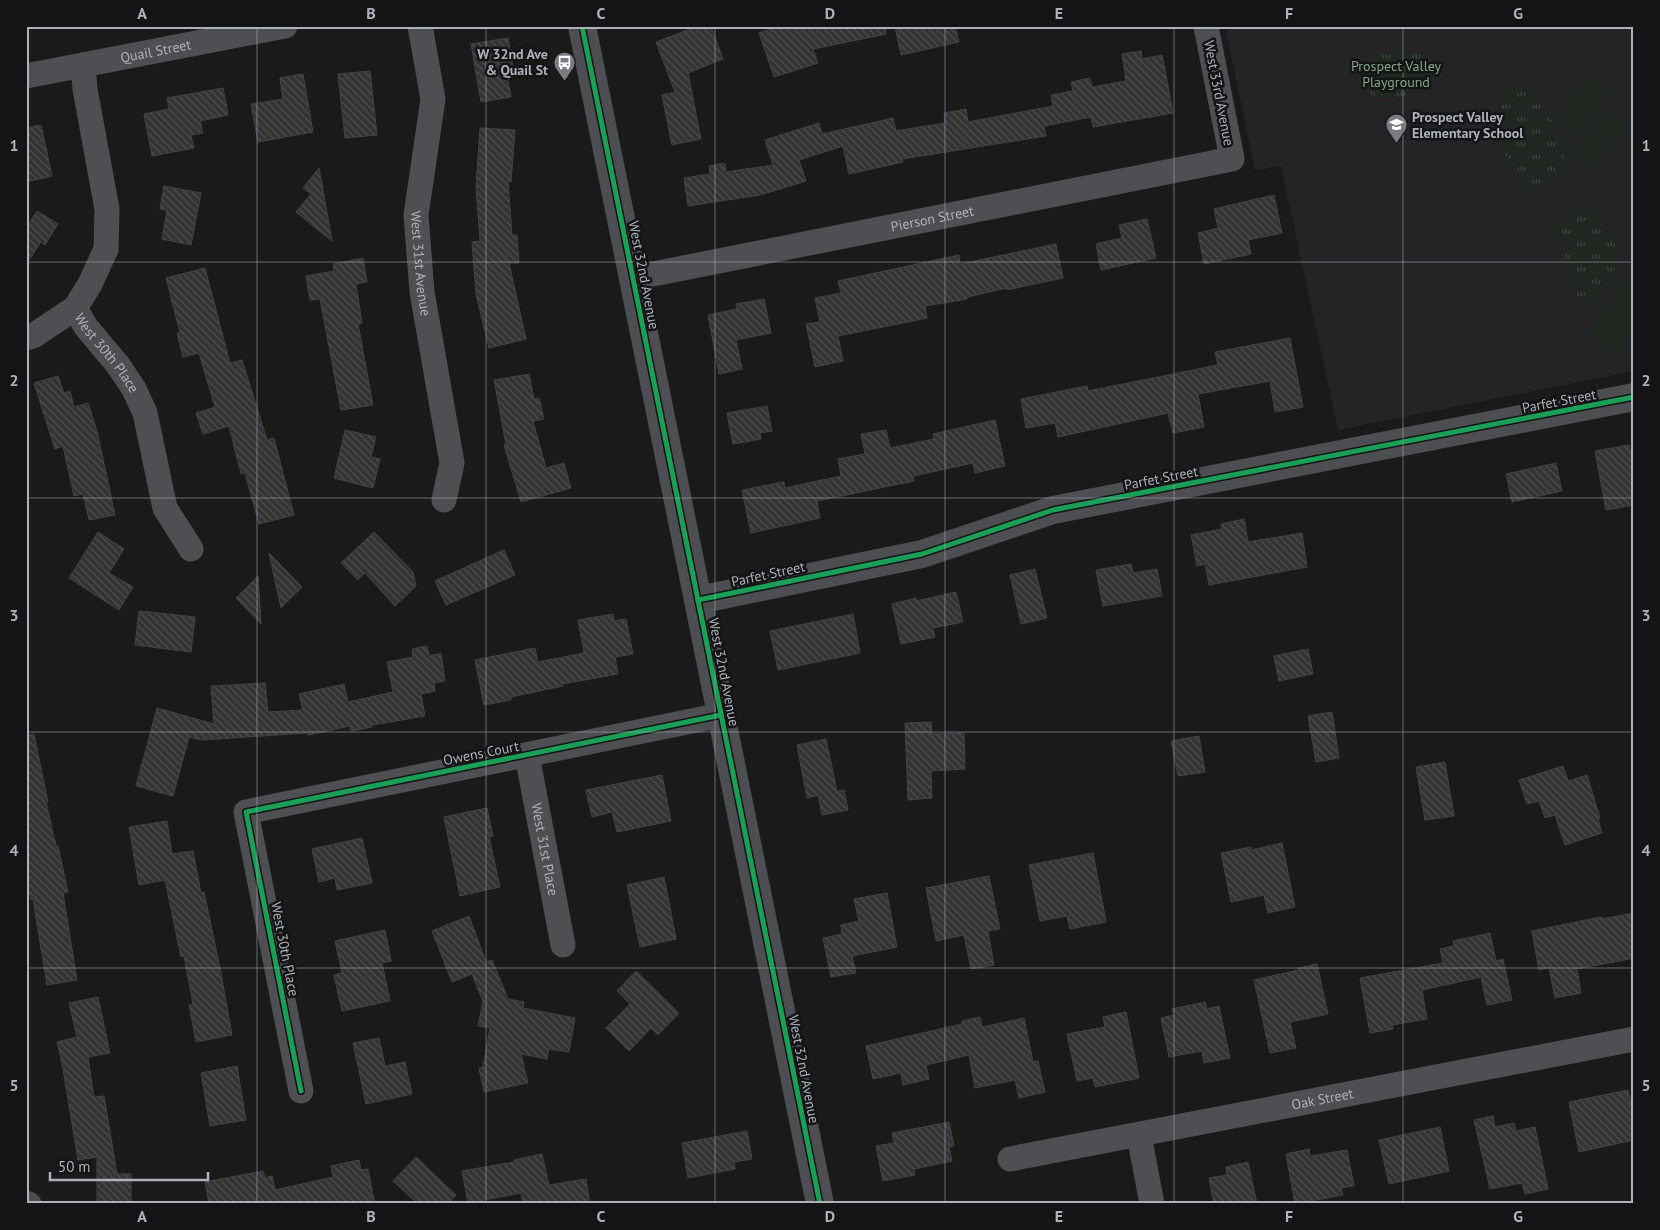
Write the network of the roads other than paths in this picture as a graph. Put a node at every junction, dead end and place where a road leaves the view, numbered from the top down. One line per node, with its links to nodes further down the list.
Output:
1 (285, 26): 5 (street, Quail Street)
2 (420, 26): 12 (street, West 31st Avenue)
3 (582, 26): 8 (street, West 32nd Avenue)
4 (1206, 26): 7 (street, West 33rd Avenue)
5 (83, 65): 6 (street, Quail Street); 9 (street, West 30th Place)
6 (26, 76)
7 (1232, 159): 8 (street, Pierson Street)
8 (633, 278): 14 (street, West 32nd Avenue)
9 (75, 308): 10 (street); 13 (street, West 30th Place)
10 (26, 338)
11 (1634, 398): 14 (street, Parfet Street)
12 (444, 500)
13 (191, 549)
14 (698, 600): 15 (street, West 32nd Avenue)
15 (721, 715): 16 (street, Owens Court); 23 (street, West 32nd Avenue)
16 (527, 755): 17 (street, Owens Court); 18 (street, West 31st Place)
17 (246, 812): 20 (street, West 30th Place)
18 (563, 944)
19 (1634, 1039): 21 (street, Oak Street)
20 (301, 1091)
21 (1139, 1135): 22 (street, Oak Street); 24 (street)
22 (1010, 1160)
23 (820, 1204)
24 (1152, 1204)

